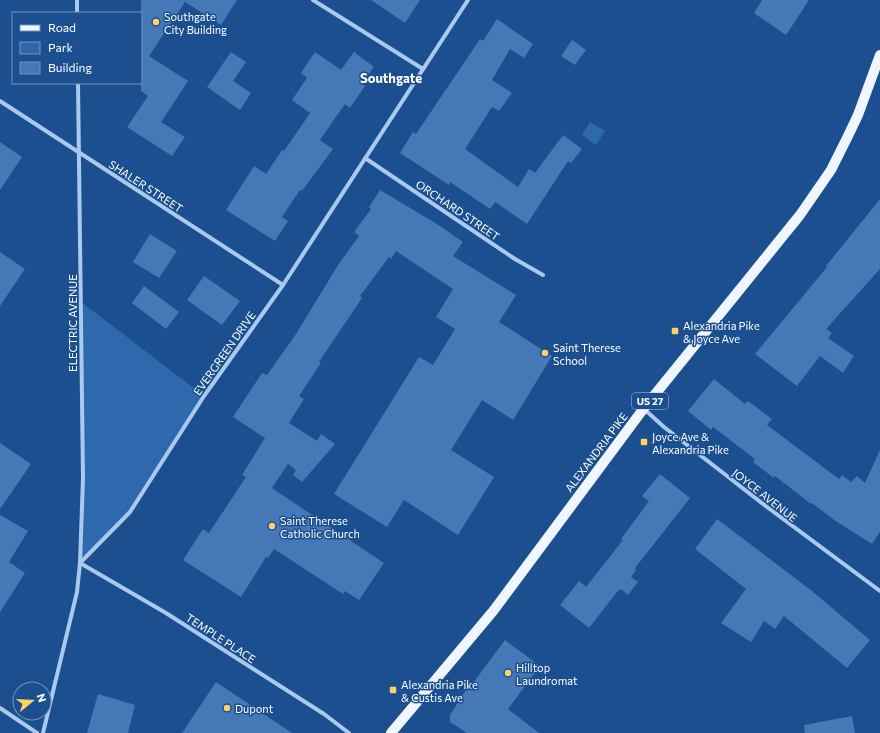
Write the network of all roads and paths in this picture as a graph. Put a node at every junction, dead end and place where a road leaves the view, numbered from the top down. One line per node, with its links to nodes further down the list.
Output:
1 (77, 0): 4 (street)
2 (313, 0): 6 (street)
3 (468, 0): 6 (street, EVERGREEN DRIVE)
4 (77, 12)
5 (880, 56): 13 (main road, ALEXANDRIA PIKE / US 27)
6 (423, 69): 10 (street, EVERGREEN DRIVE)
7 (78, 84): 9 (street, ELECTRIC AVENUE)
8 (0, 101): 9 (street, SHALER STREET)
9 (80, 154): 12 (street, SHALER STREET); 14 (street, ELECTRIC AVENUE)
10 (365, 158): 11 (street, ORCHARD STREET); 12 (street, EVERGREEN DRIVE)
11 (543, 275)
12 (283, 285): 14 (street, EVERGREEN DRIVE)
13 (644, 408): 15 (street, JOYCE AVENUE); 17 (main road, ALEXANDRIA PIKE / US 27)
14 (80, 563): 19 (street); 20 (street, TEMPLE PLACE)
15 (880, 591)
16 (0, 708): 18 (street)
17 (393, 732)
18 (37, 733)
19 (43, 733)
20 (349, 733)

